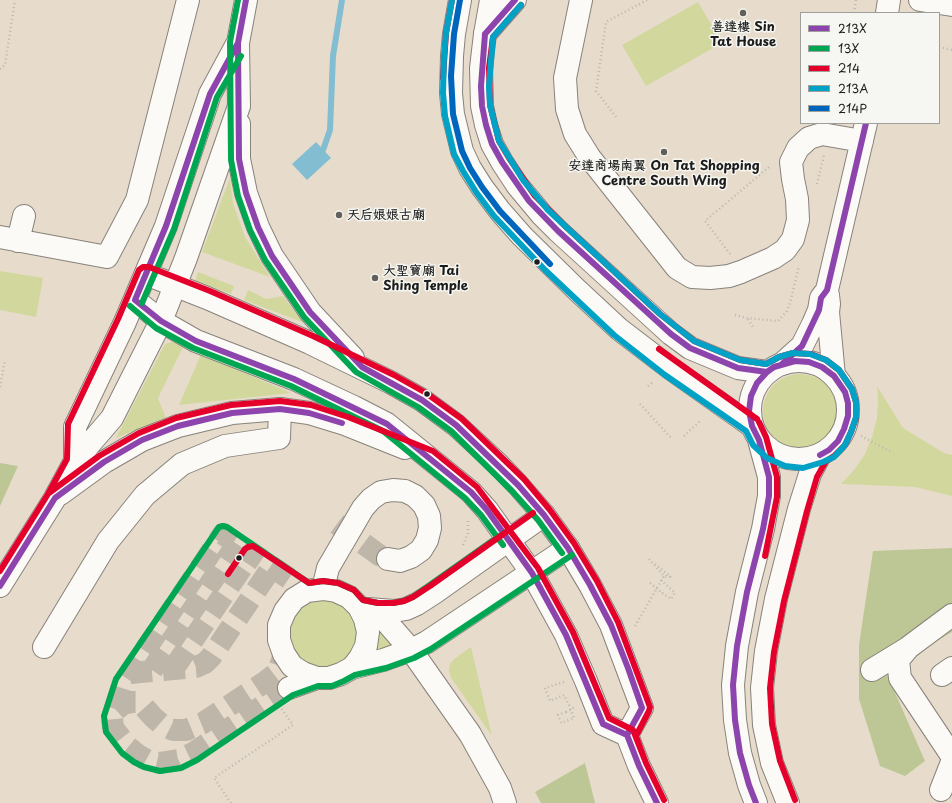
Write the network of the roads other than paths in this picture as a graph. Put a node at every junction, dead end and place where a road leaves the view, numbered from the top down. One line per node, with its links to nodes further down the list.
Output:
1 (188, 0): 16 (main road)
2 (246, 0): 12 (main road)
3 (460, 0): 26 (main road)
4 (491, 0): 11 (main road)
5 (515, 0): 11 (main road)
6 (581, 0): 14 (main road)
7 (889, 0): 10 (main road)
8 (920, 0): 9 (main road)
9 (952, 5)
10 (887, 12)
11 (485, 34): 23 (main road)
12 (238, 43): 13 (main road); 17 (main road)
13 (239, 106): 18 (main road); 22 (main road)
14 (864, 132): 19 (main road)
15 (24, 216): 16 (main road)
16 (9, 239)
17 (146, 274): 18 (main road); 20 (main road)
18 (176, 286): 21 (main road); 22 (main road)
19 (826, 290): 23 (main road); 24 (main road)
20 (135, 300): 21 (main road); 29 (main road)
21 (161, 321): 28 (main road); 29 (main road)
22 (362, 367): 31 (main road)
23 (775, 368): 24 (main road); 26 (main road)
24 (834, 376): 27 (main road)
25 (280, 409): 28 (main road); 30 (main road); 40 (main road)
26 (756, 433): 27 (main road); 53 (main road)
27 (820, 455): 54 (main road)
28 (430, 458): 32 (main road)
29 (75, 462): 30 (main road)
30 (55, 498): 36 (main road)
31 (544, 515): 32 (main road); 33 (main road)
32 (509, 540): 35 (main road); 38 (main road)
33 (568, 548): 35 (main road); 47 (main road)
34 (388, 559): 37 (main road)
35 (532, 573): 42 (main road); 47 (main road)
36 (0, 586)
37 (308, 587): 38 (main road); 45 (main road)
38 (368, 609): 42 (main road); 43 (main road)
39 (952, 616): 41 (main road)
40 (44, 647)
41 (909, 647): 44 (main road); 48 (main road)
42 (411, 650): 43 (main road); 51 (main road)
43 (352, 668): 45 (main road)
44 (872, 670)
45 (316, 678): 46 (main road)
46 (289, 688)
47 (627, 736): 52 (main road)
48 (952, 756)
49 (952, 762): 50 (main road)
50 (941, 790)
51 (505, 803)
52 (657, 803)
53 (756, 803)
54 (788, 803)

